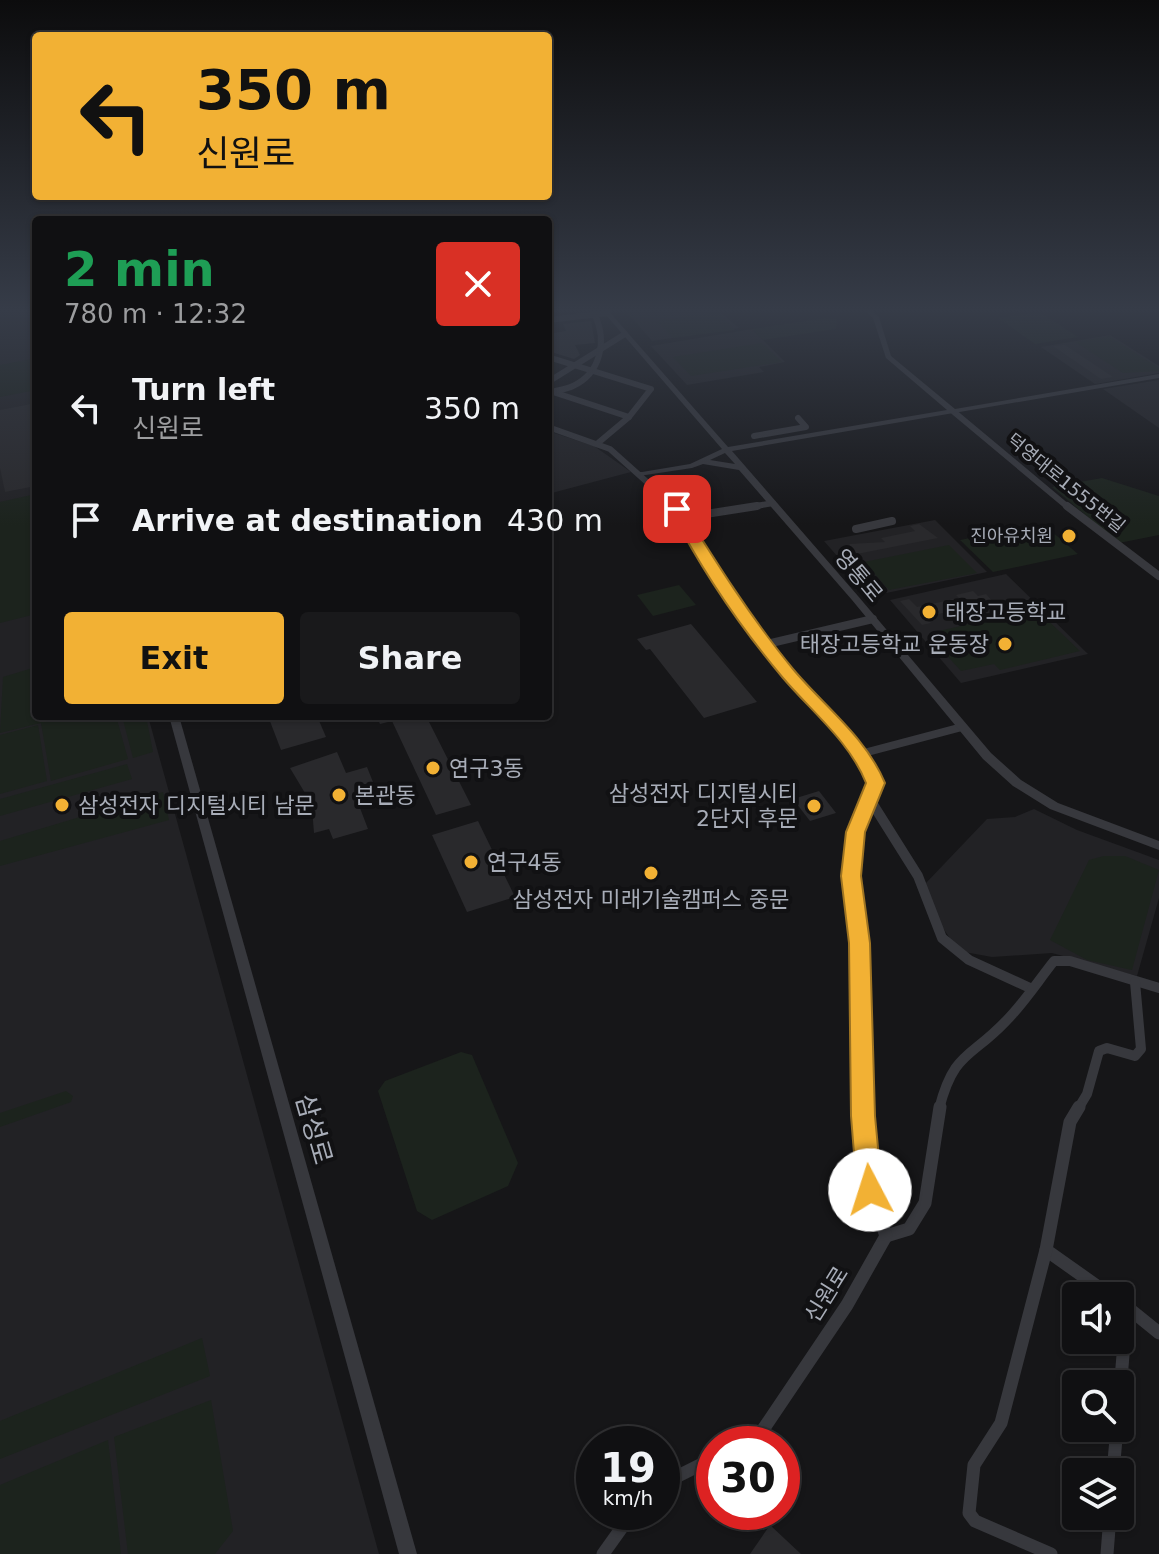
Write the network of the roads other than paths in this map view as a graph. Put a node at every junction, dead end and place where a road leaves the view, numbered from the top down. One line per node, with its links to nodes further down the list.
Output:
1 (580, 381): 6 (street)
2 (626, 381): 9 (street)
3 (666, 381): 14 (street, 영통로)
4 (916, 381): 8 (street)
5 (1133, 381): 8 (street)
6 (552, 390)
7 (552, 392): 9 (street)
8 (954, 412): 14 (street); 22 (street, 덕영대로1555번길)
9 (629, 417): 13 (street)
10 (798, 418): 12 (street)
11 (552, 428): 13 (street)
12 (754, 436)
13 (598, 443): 17 (street)
14 (726, 450): 15 (street); 16 (street, 영통로)
15 (704, 462): 16 (street); 17 (street)
16 (743, 468): 18 (street, 영통로)
17 (642, 474): 19 (street)
18 (773, 503): 19 (street); 23 (street, 영통로)
19 (680, 518): 24 (street)
20 (892, 521): 21 (street)
21 (856, 529)
22 (1159, 576)
23 (873, 619): 24 (street); 26 (street, 영통로)
24 (767, 644): 27 (street)
25 (175, 720): 41 (street, 삼성로)
26 (962, 727): 27 (street); 29 (street, 영통로)
27 (860, 754): 28 (street)
28 (869, 798): 31 (street); 33 (street)
29 (1159, 846)
30 (1135, 982): 31 (street); 32 (street); 34 (street)
31 (1030, 988): 33 (street)
32 (1159, 988)
33 (886, 1236): 38 (street, 신원로)
34 (1046, 1250): 35 (street); 43 (street)
35 (1091, 1282)
36 (1134, 1314): 37 (street)
37 (1159, 1333)
38 (765, 1426)
39 (620, 1530): 42 (street)
40 (1109, 1530): 44 (street)
41 (408, 1554)
42 (603, 1554)
43 (1051, 1554)
44 (1107, 1554)

